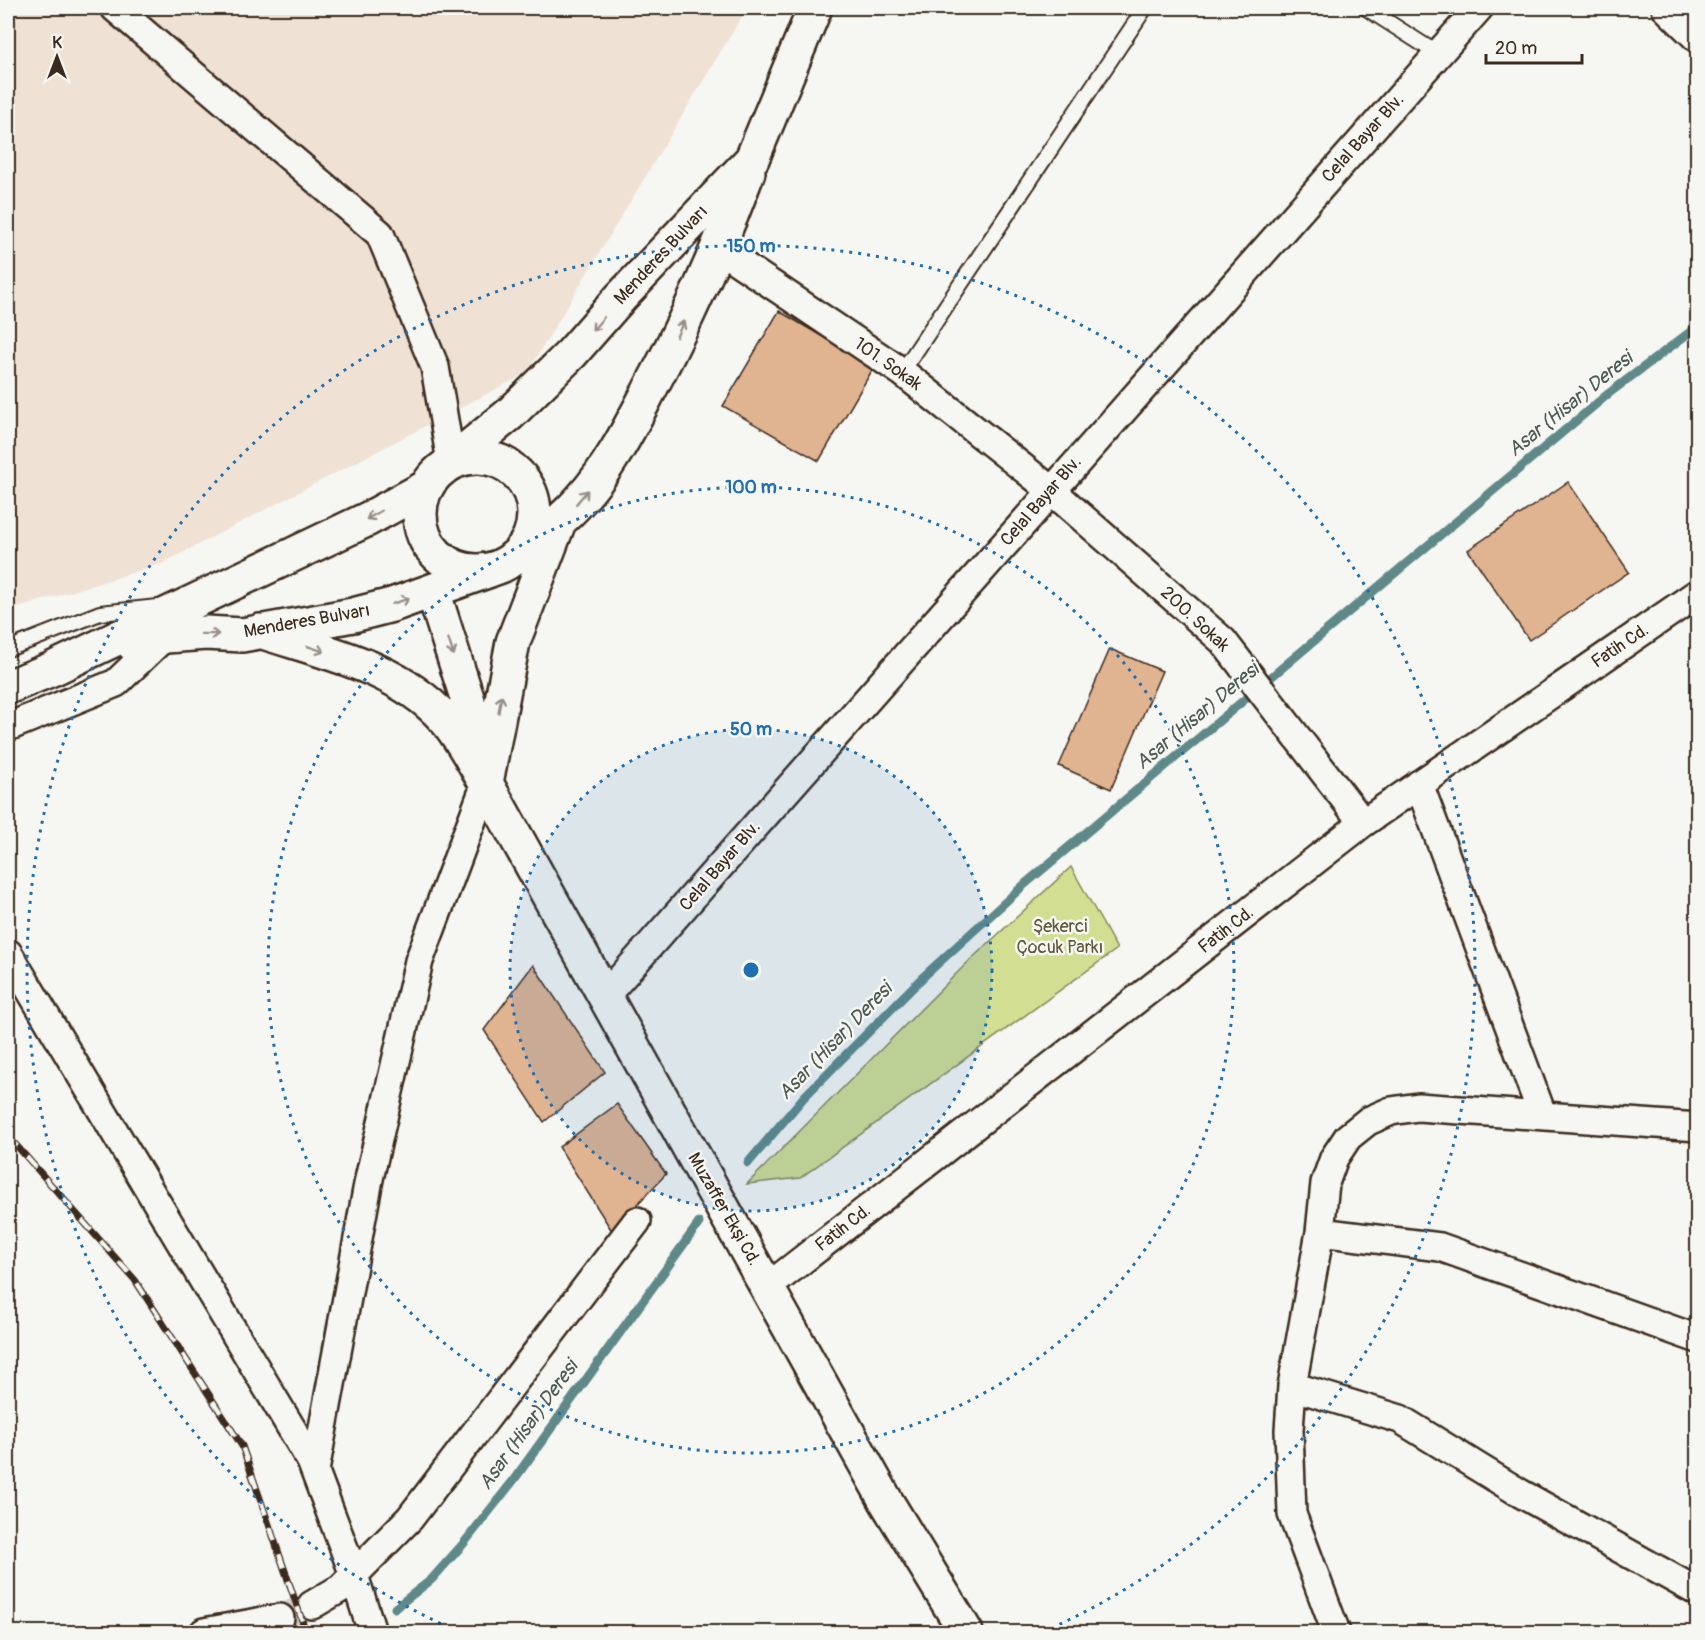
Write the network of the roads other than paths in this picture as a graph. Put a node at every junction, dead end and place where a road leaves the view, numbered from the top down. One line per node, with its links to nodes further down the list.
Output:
1 (115, 8): 12 (street)
2 (815, 8): 9 (main road, Menderes Bulvarı)
3 (1144, 8): 11 (lane)
4 (1366, 8): 8 (lane)
5 (1479, 8): 8 (street, Celal Bayar Blv.)
6 (1666, 8): 7 (street)
7 (1698, 39)
8 (1438, 54): 14 (street, Celal Bayar Blv.)
9 (752, 159): 10 (main road); 12 (main road, Menderes Bulvarı, one-way to 12)
10 (719, 249): 11 (street, 101. Sokak); 15 (main road, one-way to 10)
11 (902, 372): 14 (street, 101. Sokak)
12 (451, 462): 13 (main road); 16 (main road)
13 (425, 488): 17 (main road); 20 (main road, Menderes Bulvarı, one-way to 20)
14 (1051, 490): 29 (street, 200. Sokak); 31 (street, Celal Bayar Blv.)
15 (559, 522): 16 (main road); 27 (main road, one-way to 15)
16 (523, 549): 17 (main road)
17 (490, 570): 18 (main road, Menderes Bulvarı)
18 (433, 591): 21 (main road, Menderes Bulvarı, one-way to 18); 27 (main road, one-way to 27)
19 (1698, 593): 28 (street, Fatih Cd.)
20 (187, 605): 23 (lane); 24 (main road, Menderes Bulvarı)
21 (260, 631): 22 (main road, Menderes Bulvarı, one-way to 21); 27 (main road, one-way to 27)
22 (166, 636): 24 (main road, Menderes Bulvarı); 26 (street)
23 (8, 649)
24 (52, 669): 25 (main road, Menderes Bulvarı)
25 (8, 687)
26 (8, 727)
27 (486, 783): 31 (main road, Muzaffer Ekşi Cd.); 39 (street)
28 (1419, 784): 29 (street, Fatih Cd.); 32 (street)
29 (1363, 823): 36 (street, Fatih Cd.)
30 (8, 953): 39 (street)
31 (605, 996): 36 (main road, Muzaffer Ekşi Cd.)
32 (1542, 1114): 33 (street); 35 (street)
33 (1698, 1127)
34 (637, 1221): 40 (street)
35 (1320, 1232): 37 (street); 38 (street)
36 (769, 1286): 46 (main road, Muzaffer Ekşi Cd.)
37 (1698, 1339)
38 (1292, 1386): 41 (street); 47 (street)
39 (315, 1471): 40 (street)
40 (354, 1575): 42 (street); 45 (street)
41 (1698, 1592)
42 (312, 1605)
43 (280, 1618): 44 (street)
44 (204, 1632)
45 (372, 1632)
46 (966, 1632)
47 (1336, 1632)

